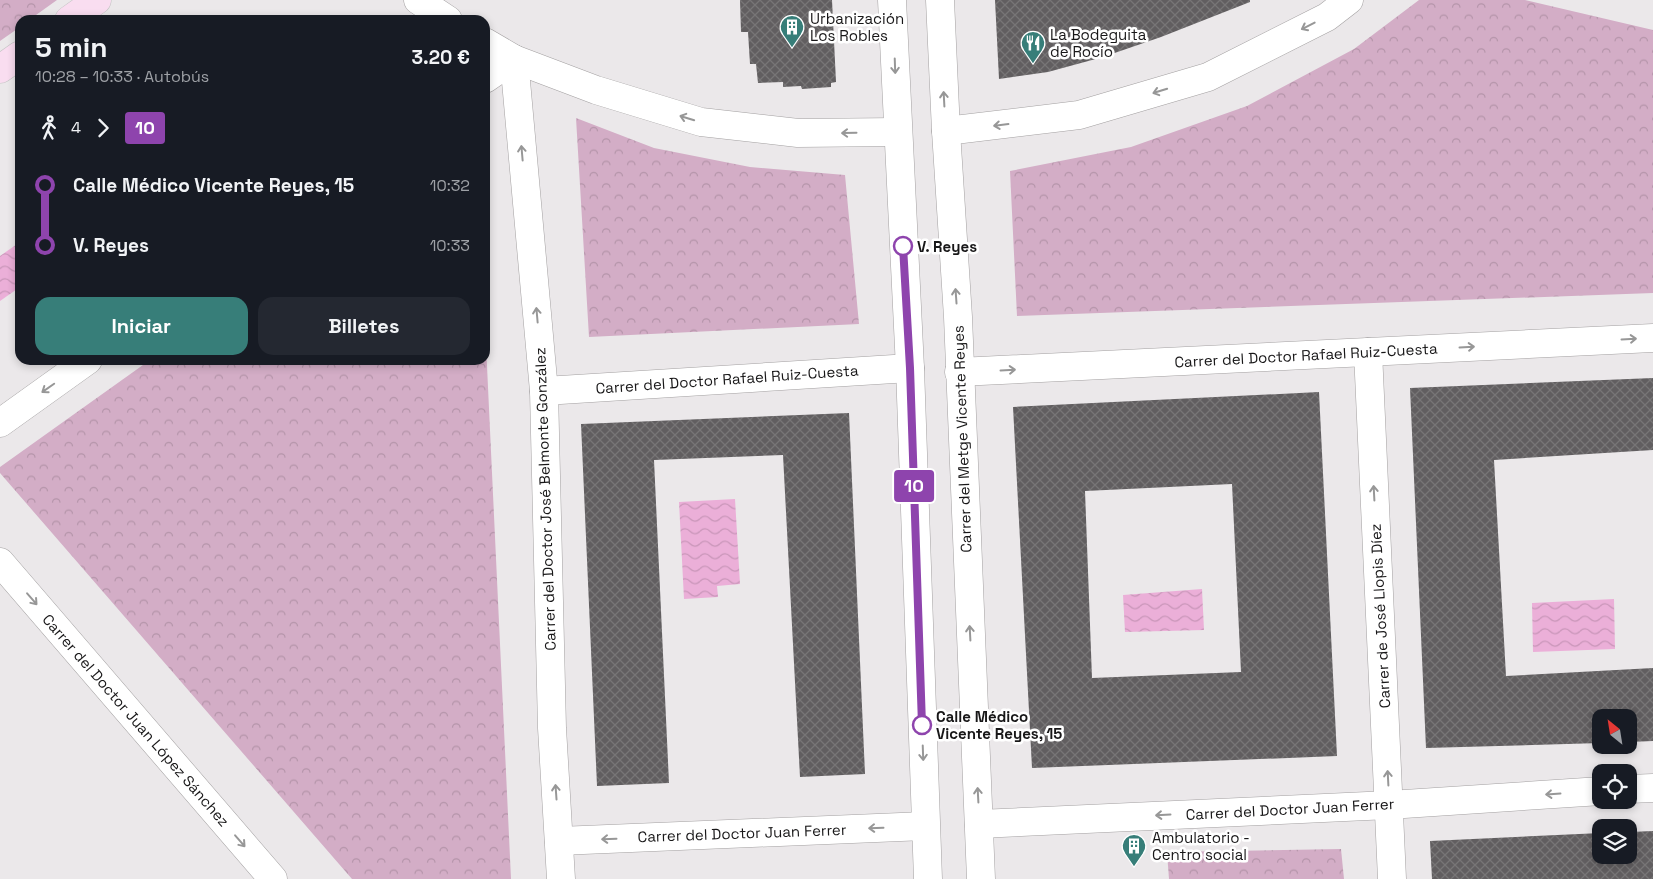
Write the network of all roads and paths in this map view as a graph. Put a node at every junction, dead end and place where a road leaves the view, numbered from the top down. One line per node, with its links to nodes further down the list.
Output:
1 (97, 0): 6 (main road)
2 (418, 0): 7 (street)
3 (892, 0): 14 (street, one-way to 14)
4 (940, 0): 13 (street, Carrer del Metge Vicente Reyes, one-way to 4)
5 (1349, 0): 13 (street, one-way to 13)
6 (76, 15)
7 (440, 15)
8 (490, 45): 10 (street)
9 (15, 58): 11 (main road)
10 (514, 59): 12 (street); 14 (street, one-way to 10); 20 (street, Carrer del Doctor José Belmonte González, one-way to 10)
11 (0, 69)
12 (490, 75)
13 (946, 131): 19 (street, Carrer del Metge Vicente Reyes, one-way to 13)
14 (898, 132): 18 (street)
15 (1653, 338): 16 (street, Carrer del Doctor Rafael Ruiz-Cuesta, one-way to 15)
16 (1368, 352): 19 (street, Carrer del Doctor Rafael Ruiz-Cuesta, one-way to 16); 26 (street, Carrer de José Llopis Díez, one-way to 16)
17 (81, 365): 21 (street, one-way to 21)
18 (910, 368): 20 (street, Carrer del Doctor Rafael Ruiz-Cuesta); 28 (street, one-way to 28)
19 (959, 372): 27 (street, Carrer del Metge Vicente Reyes, one-way to 19)
20 (544, 391): 29 (street, Carrer del Doctor José Belmonte González, one-way to 20)
21 (0, 422)
22 (0, 562): 30 (street, Carrer del Doctor Juan López Sánchez, one-way to 30)
23 (1653, 788): 24 (street)
24 (1637, 789)
25 (1592, 792): 26 (street, Carrer del Doctor Juan Ferrer, one-way to 26)
26 (1389, 805): 27 (street, Carrer del Doctor Juan Ferrer, one-way to 27); 34 (street, Carrer de José Llopis Díez)
27 (979, 824): 33 (street, Carrer del Metge Vicente Reyes)
28 (925, 826): 29 (street, Carrer del Doctor Juan Ferrer, one-way to 29); 32 (street)
29 (559, 840): 31 (street, Carrer del Doctor José Belmonte González)
30 (273, 879)
31 (561, 879)
32 (928, 879)
33 (981, 879)
34 (1392, 879)

